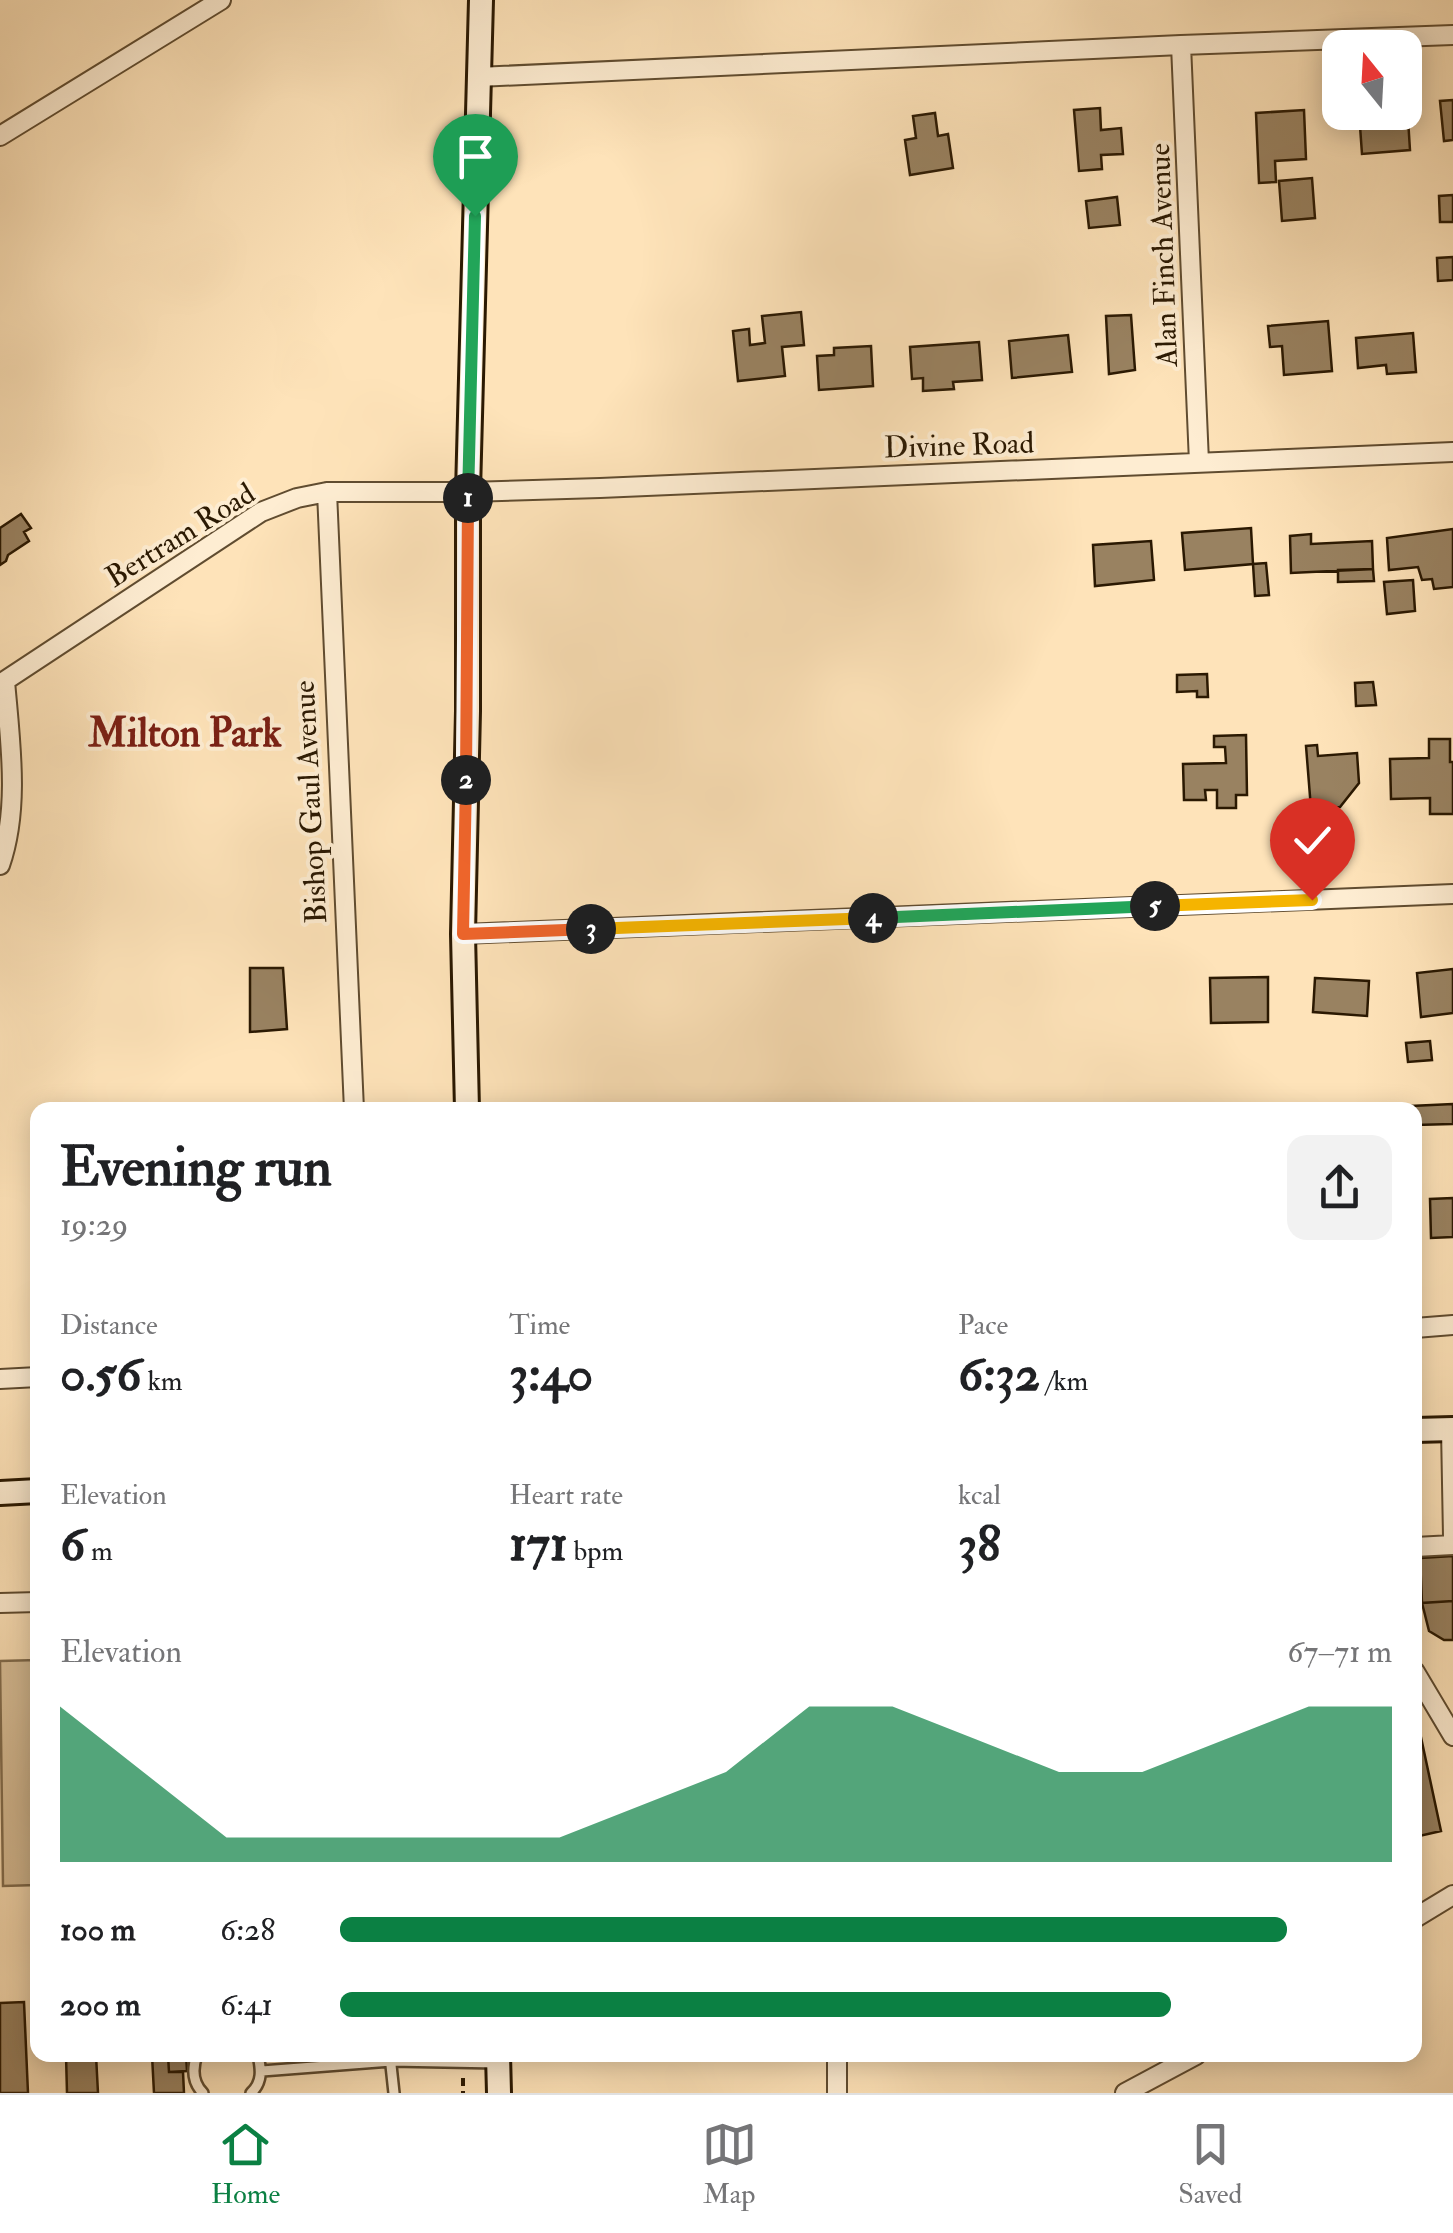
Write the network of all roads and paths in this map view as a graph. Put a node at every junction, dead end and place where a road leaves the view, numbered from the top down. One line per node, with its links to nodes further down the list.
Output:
1 (222, 0): 6 (street)
2 (482, 0): 5 (main road)
3 (1453, 35): 4 (street)
4 (1182, 45): 5 (street); 8 (street, Alan Finch Avenue)
5 (478, 77): 10 (main road)
6 (0, 136)
7 (1453, 452): 8 (street, Divine Road)
8 (1199, 462): 10 (street, Divine Road)
9 (326, 492): 10 (street, Bertram Road); 11 (street, Bertram Road); 15 (street, Bishop Gaul Avenue)
10 (468, 492): 14 (main road)
11 (2, 682): 12 (street)
12 (0, 865)
13 (1453, 894): 14 (street)
14 (463, 934): 16 (main road)
15 (354, 1102)
16 (468, 1102)
17 (1453, 1325): 18 (street)
18 (1422, 1327)
19 (30, 1377): 20 (street)
20 (0, 1379)
21 (1452, 1429): 22 (main road); 25 (street)
22 (1422, 1430)
23 (0, 1492): 24 (main road)
24 (30, 1492)
25 (1453, 1536)
26 (1453, 1544): 27 (street)
27 (1422, 1546)
28 (30, 1602): 29 (street)
29 (0, 1603)
30 (1422, 1684): 31 (street)
31 (1453, 1736)
32 (1453, 1896): 33 (street)
33 (1422, 1914)
34 (194, 2062): 42 (lane)
35 (260, 2062): 41 (lane)
36 (351, 2062): 41 (lane)
37 (390, 2062): 44 (lane)
38 (498, 2062): 45 (main road)
39 (837, 2062): 46 (street)
40 (1183, 2062): 47 (street)
41 (262, 2071): 43 (lane)
42 (202, 2093)
43 (251, 2093)
44 (394, 2093)
45 (500, 2093)
46 (838, 2093)
47 (1124, 2093)

